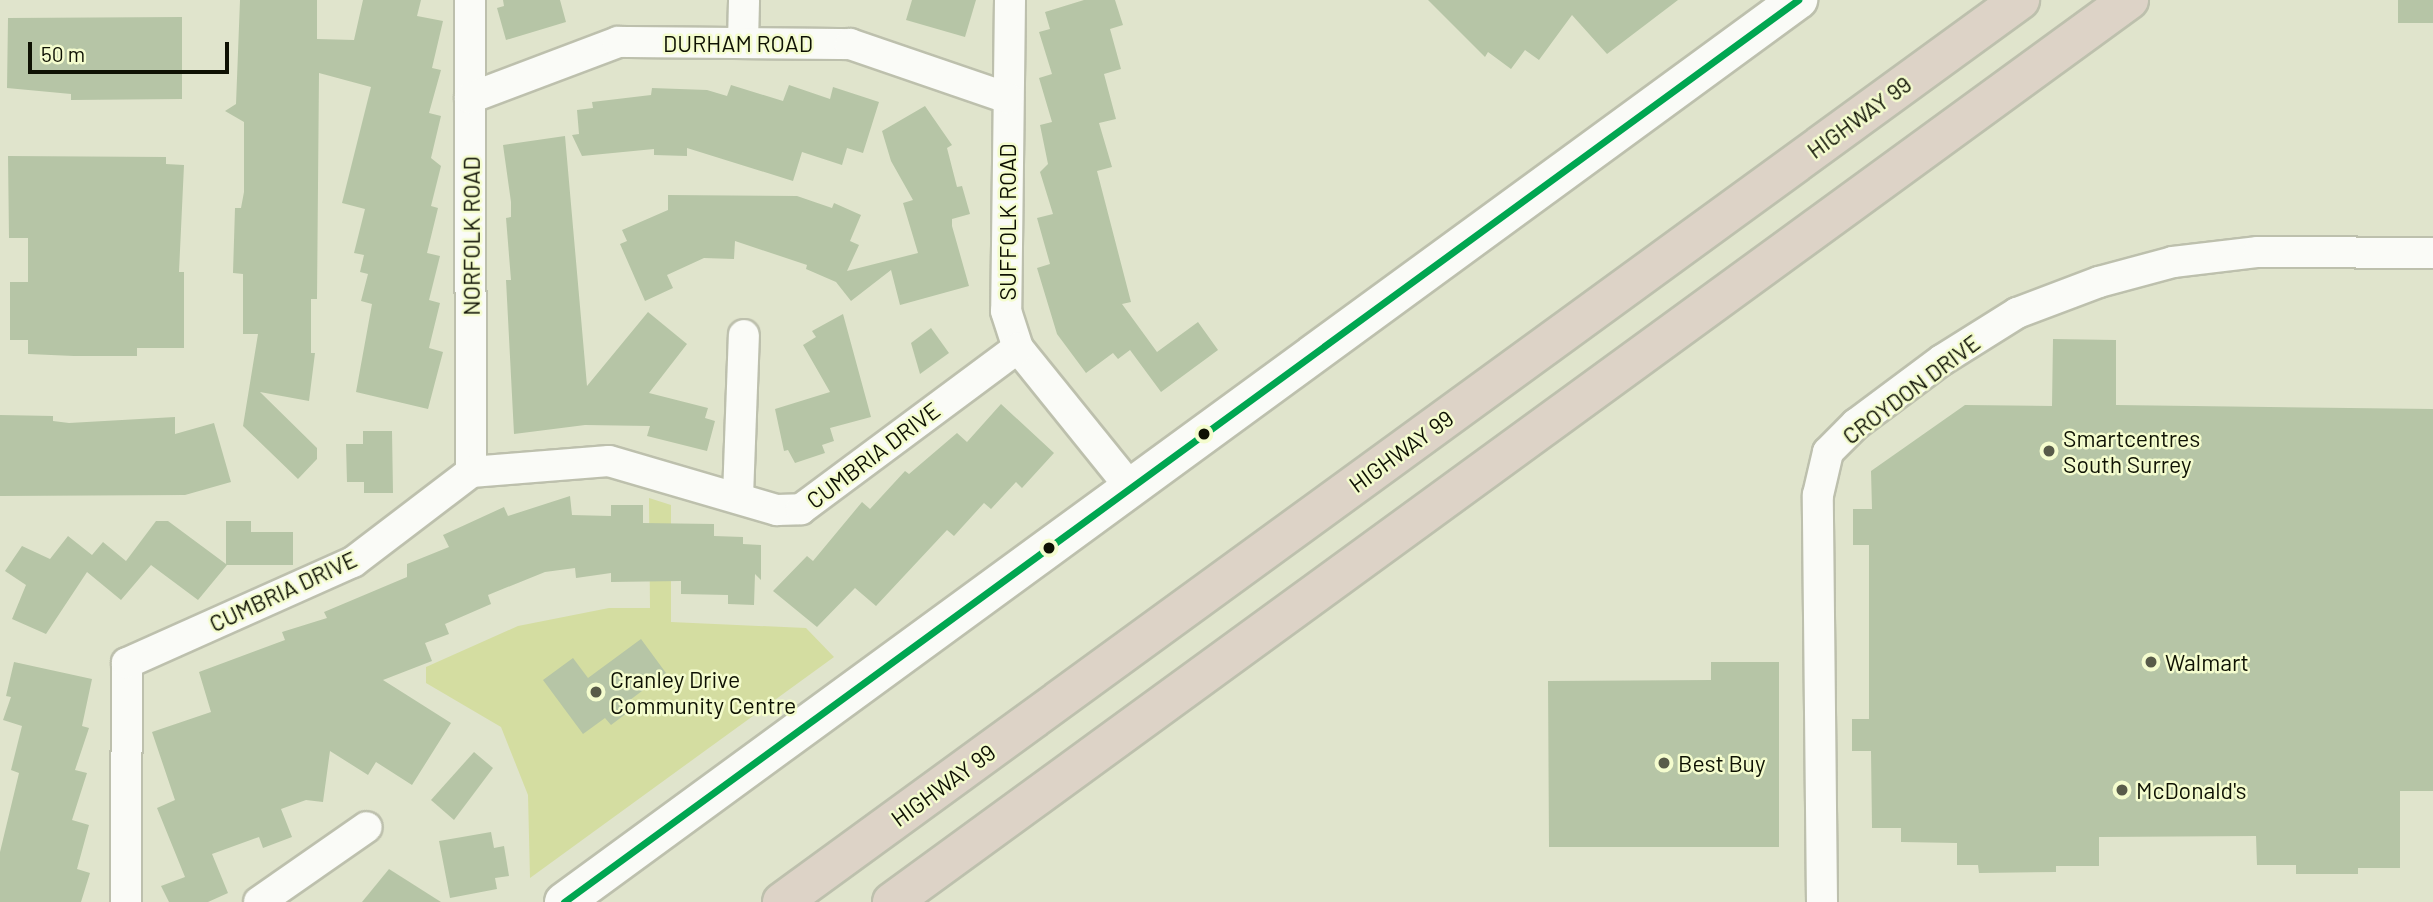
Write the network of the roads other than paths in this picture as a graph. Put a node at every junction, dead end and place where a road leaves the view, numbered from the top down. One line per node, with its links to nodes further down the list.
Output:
1 (470, 0): 9 (street, NORFOLK ROAD)
2 (744, 0): 7 (street)
3 (1010, 0): 8 (street, SUFFOLK ROAD)
4 (1798, 0): 14 (street)
5 (2020, 0): 20 (highway, HIGHWAY 99)
6 (2129, 0): 21 (highway)
7 (743, 42): 8 (street, DURHAM ROAD); 9 (street, DURHAM ROAD)
8 (1008, 98): 12 (street, SUFFOLK ROAD)
9 (470, 99): 13 (street, NORFOLK ROAD)
10 (2433, 253): 22 (street, CROYDON DRIVE)
11 (744, 335): 15 (street)
12 (1018, 348): 14 (street, SUFFOLK ROAD); 15 (street, CUMBRIA DRIVE)
13 (471, 472): 15 (street, CUMBRIA DRIVE); 17 (street, CUMBRIA DRIVE)
14 (1130, 487): 19 (street)
15 (738, 496)
16 (367, 827): 18 (street)
17 (126, 902)
18 (259, 902)
19 (564, 902)
20 (782, 902)
21 (892, 902)
22 (1822, 902)

